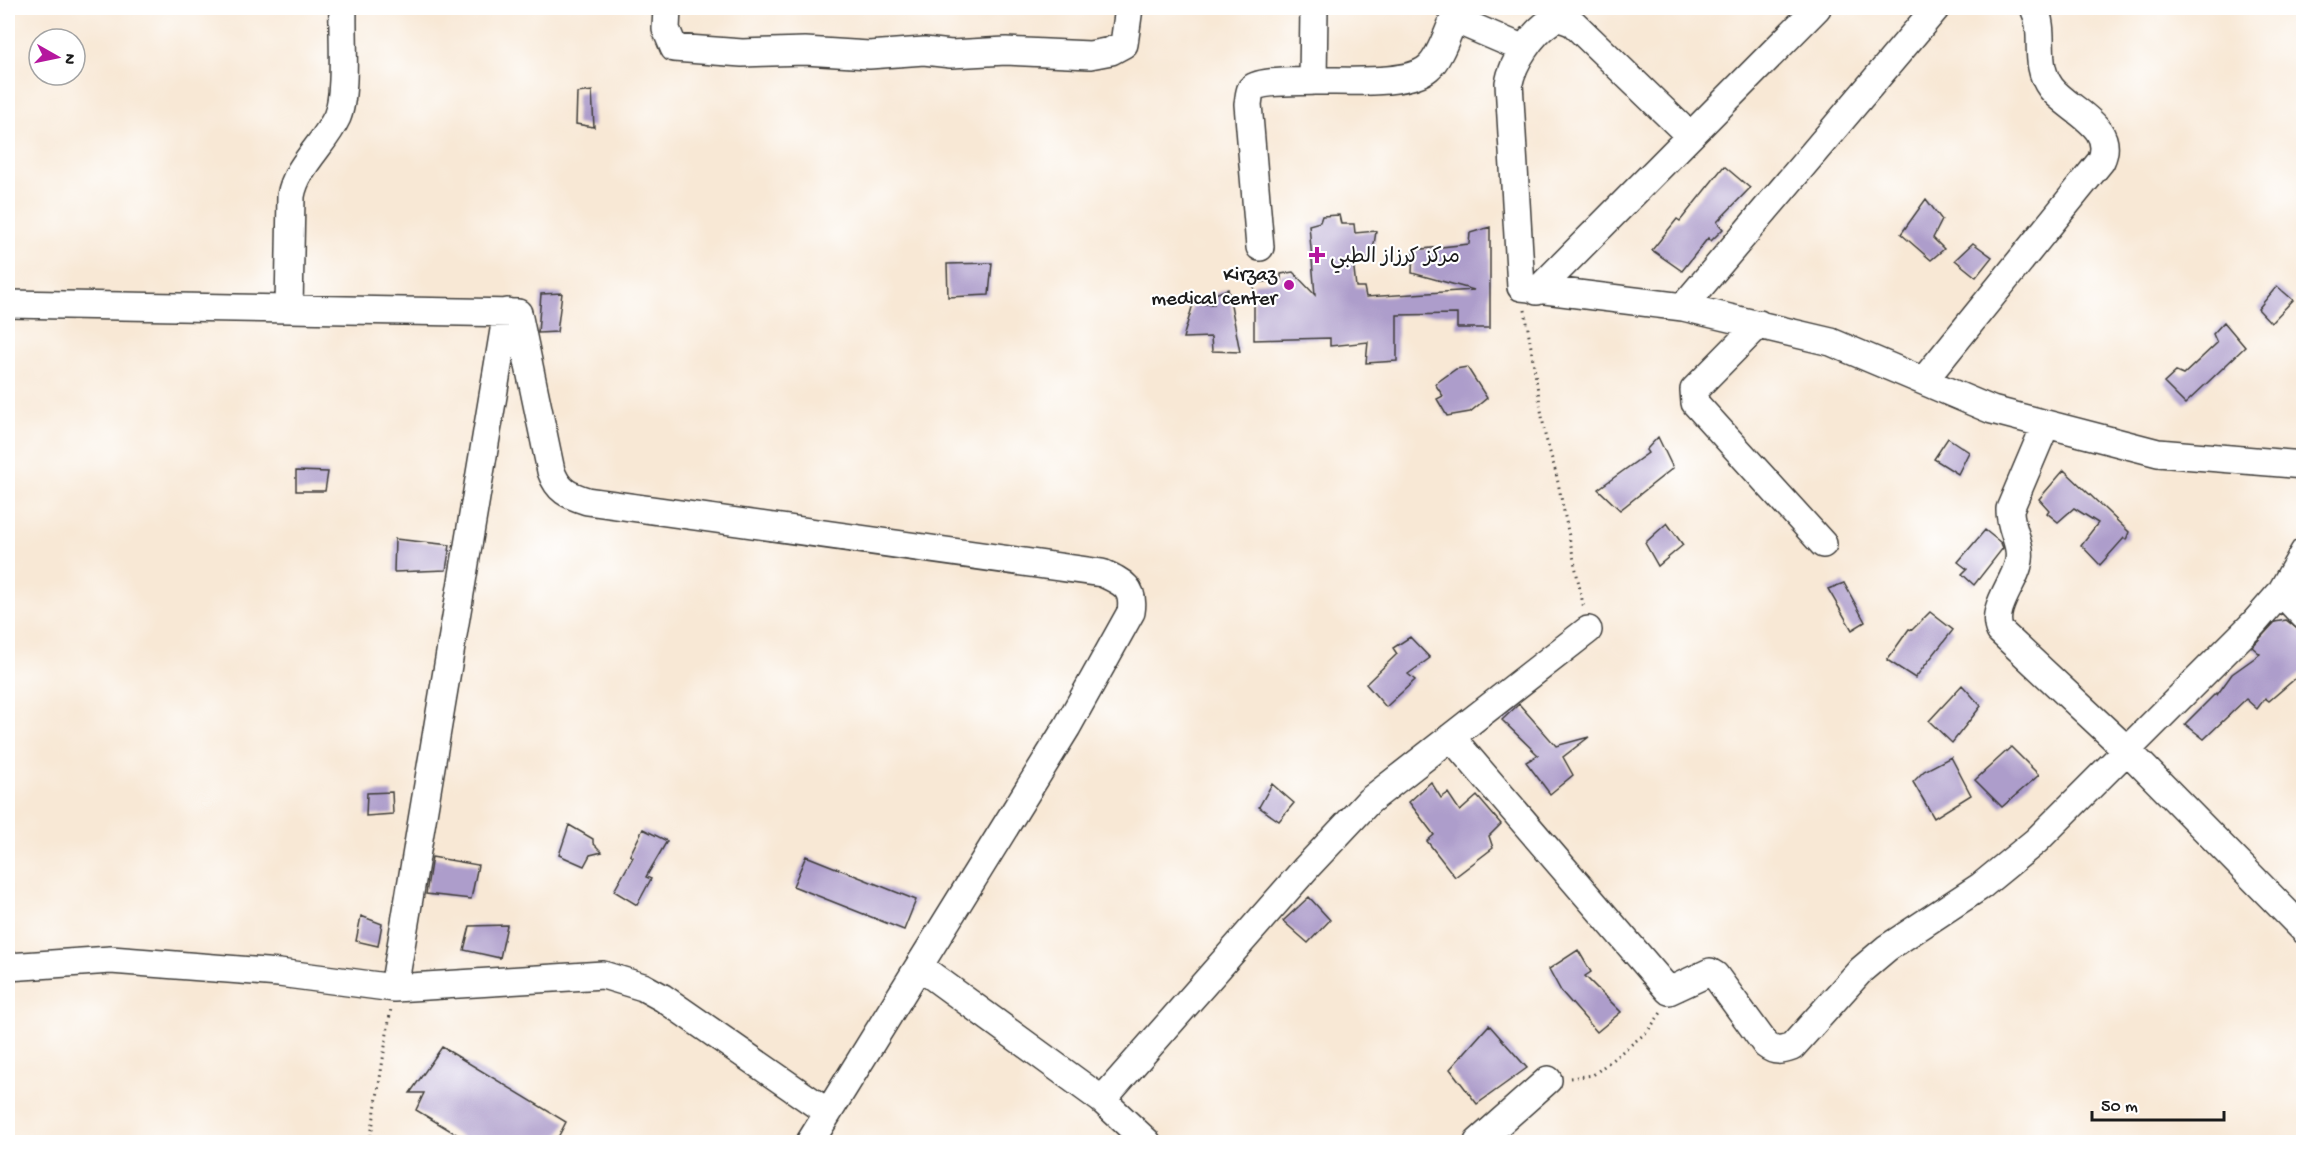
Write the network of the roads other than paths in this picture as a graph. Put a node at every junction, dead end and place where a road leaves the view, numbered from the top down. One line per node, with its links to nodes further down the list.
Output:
1 (343, 8): 16 (street)
2 (667, 8): 3 (street)
3 (1130, 8)
4 (1314, 8): 10 (street)
5 (1936, 8): 15 (street)
6 (2034, 8): 19 (street)
7 (1805, 12): 11 (street)
8 (1458, 13): 9 (street); 10 (street)
9 (1524, 49): 11 (street); 13 (street)
10 (1313, 81): 12 (street)
11 (1689, 135): 13 (street)
12 (1260, 247)
13 (1529, 289): 15 (street)
14 (8, 304): 16 (street)
15 (1683, 307): 18 (street)
16 (289, 309): 17 (street)
17 (507, 312): 31 (street); 32 (street)
18 (1759, 324): 19 (street); 22 (street)
19 (1924, 380): 20 (street)
20 (2046, 424): 21 (street); 28 (street)
21 (2304, 465)
22 (1822, 544)
23 (2304, 552): 24 (street)
24 (2281, 592): 25 (street); 28 (street)
25 (2304, 616)
26 (1588, 630): 27 (street)
27 (1451, 737): 28 (street); 34 (street)
28 (2128, 751): 29 (street)
29 (2304, 930)
30 (8, 967): 32 (street)
31 (920, 967): 34 (street); 35 (street)
32 (394, 988): 35 (street)
33 (1548, 1080): 38 (street)
34 (1102, 1100): 37 (street)
35 (827, 1112): 36 (street)
36 (810, 1143)
37 (1147, 1143)
38 (1478, 1143)

